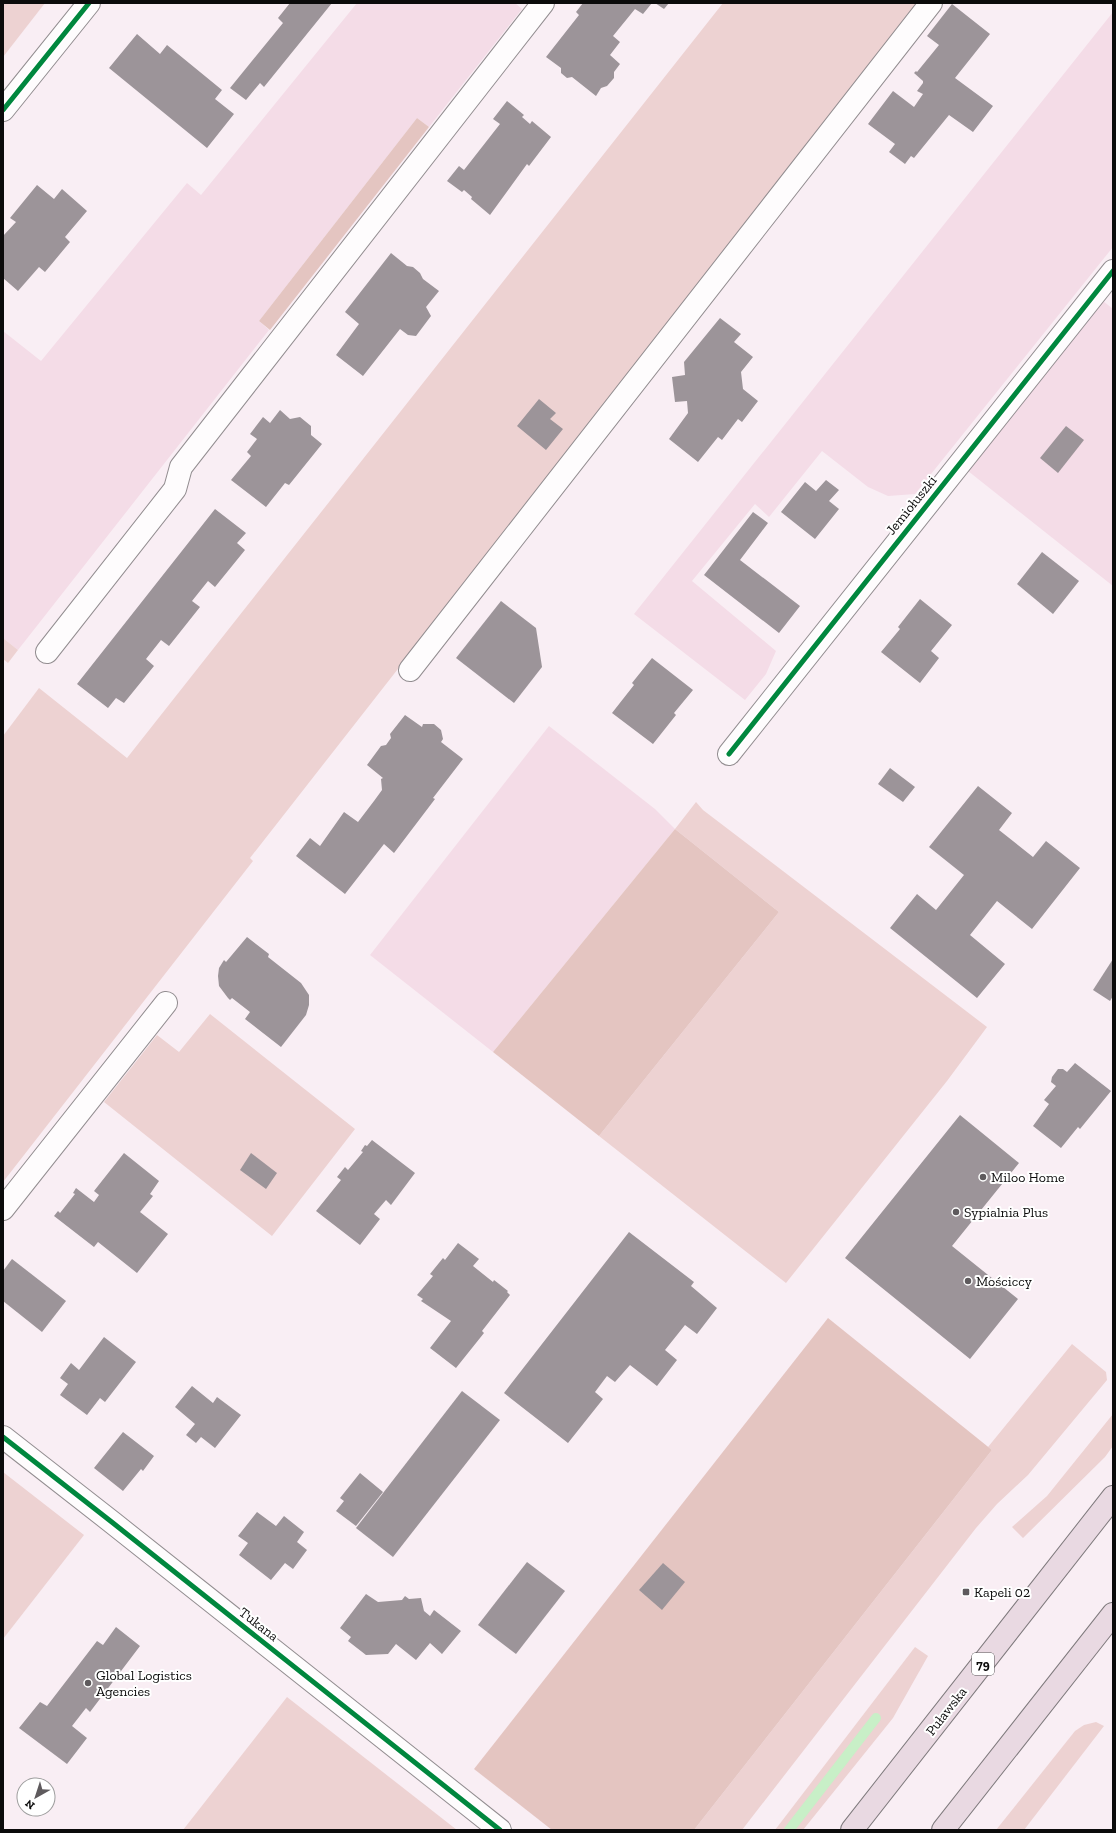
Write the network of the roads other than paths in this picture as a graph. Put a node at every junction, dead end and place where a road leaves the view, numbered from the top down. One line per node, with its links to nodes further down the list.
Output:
1 (89, 3): 4 (street)
2 (543, 3): 6 (street)
3 (931, 3): 7 (street)
4 (3, 110)
5 (1113, 271): 8 (street, Jemiołuszki)
6 (47, 652)
7 (410, 670)
8 (729, 754)
9 (166, 1003): 10 (street)
10 (3, 1209)
11 (3, 1437): 14 (street, Tukana)
12 (1113, 1497): 15 (main road, Puławska / 79)
13 (1113, 1614): 16 (main road)
14 (500, 1830)
15 (852, 1830)
16 (943, 1830)

